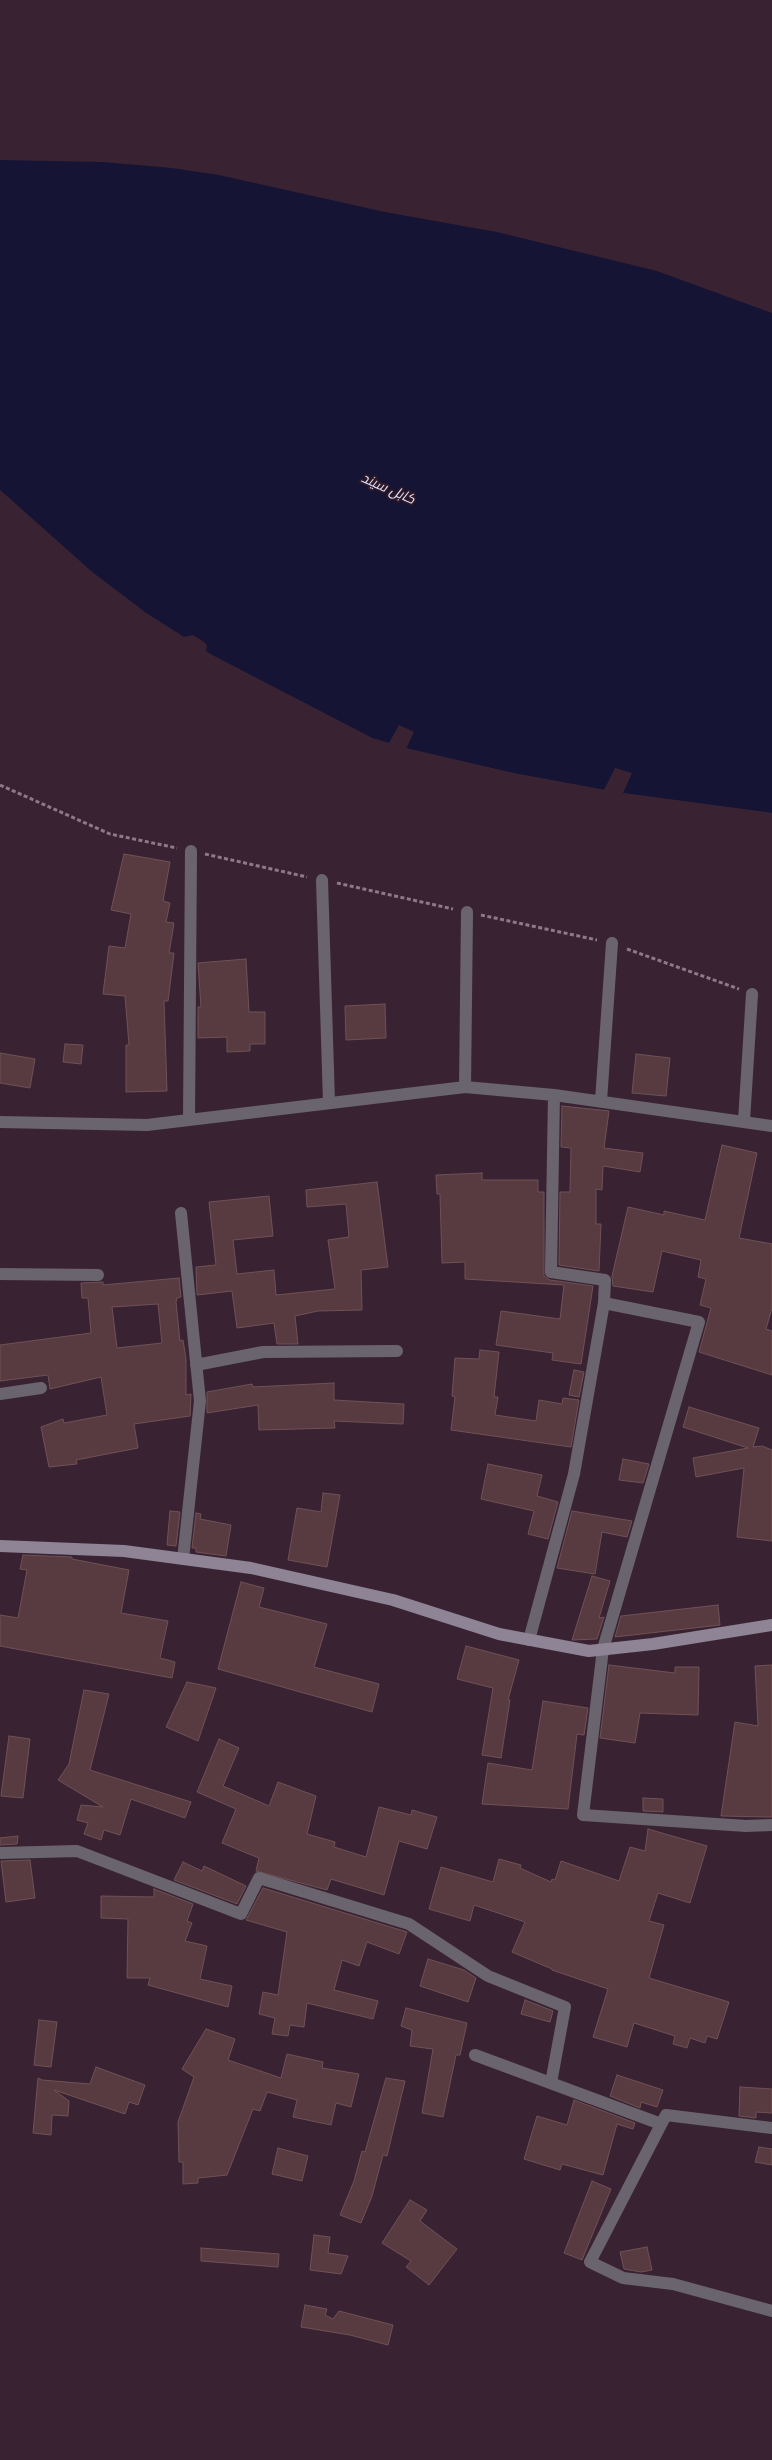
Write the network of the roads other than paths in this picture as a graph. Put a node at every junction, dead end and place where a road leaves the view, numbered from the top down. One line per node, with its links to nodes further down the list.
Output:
1 (191, 851): 10 (street)
2 (322, 880): 9 (street)
3 (467, 912): 6 (street)
4 (612, 943): 8 (street)
5 (752, 994): 11 (street)
6 (465, 1087): 7 (street); 9 (street)
7 (554, 1095): 8 (street); 17 (street)
8 (601, 1101): 11 (street)
9 (329, 1102): 10 (street)
10 (189, 1119): 12 (street)
11 (744, 1121): 13 (street)
12 (0, 1122)
13 (772, 1126)
14 (181, 1213): 19 (street)
15 (0, 1274): 16 (street)
16 (98, 1275)
17 (604, 1303): 25 (street); 26 (street)
18 (397, 1351): 19 (street)
19 (196, 1365): 23 (street)
20 (41, 1388): 21 (street)
21 (0, 1394)
22 (0, 1546): 23 (street)
23 (183, 1559): 25 (street)
24 (772, 1625): 26 (street)
25 (529, 1640): 26 (street)
26 (603, 1649): 27 (street)
27 (772, 1825)
28 (0, 1853): 30 (street)
29 (475, 2055): 30 (street)
30 (551, 2083): 31 (street)
31 (661, 2124): 32 (street); 33 (street)
32 (772, 2128)
33 (772, 2311)

